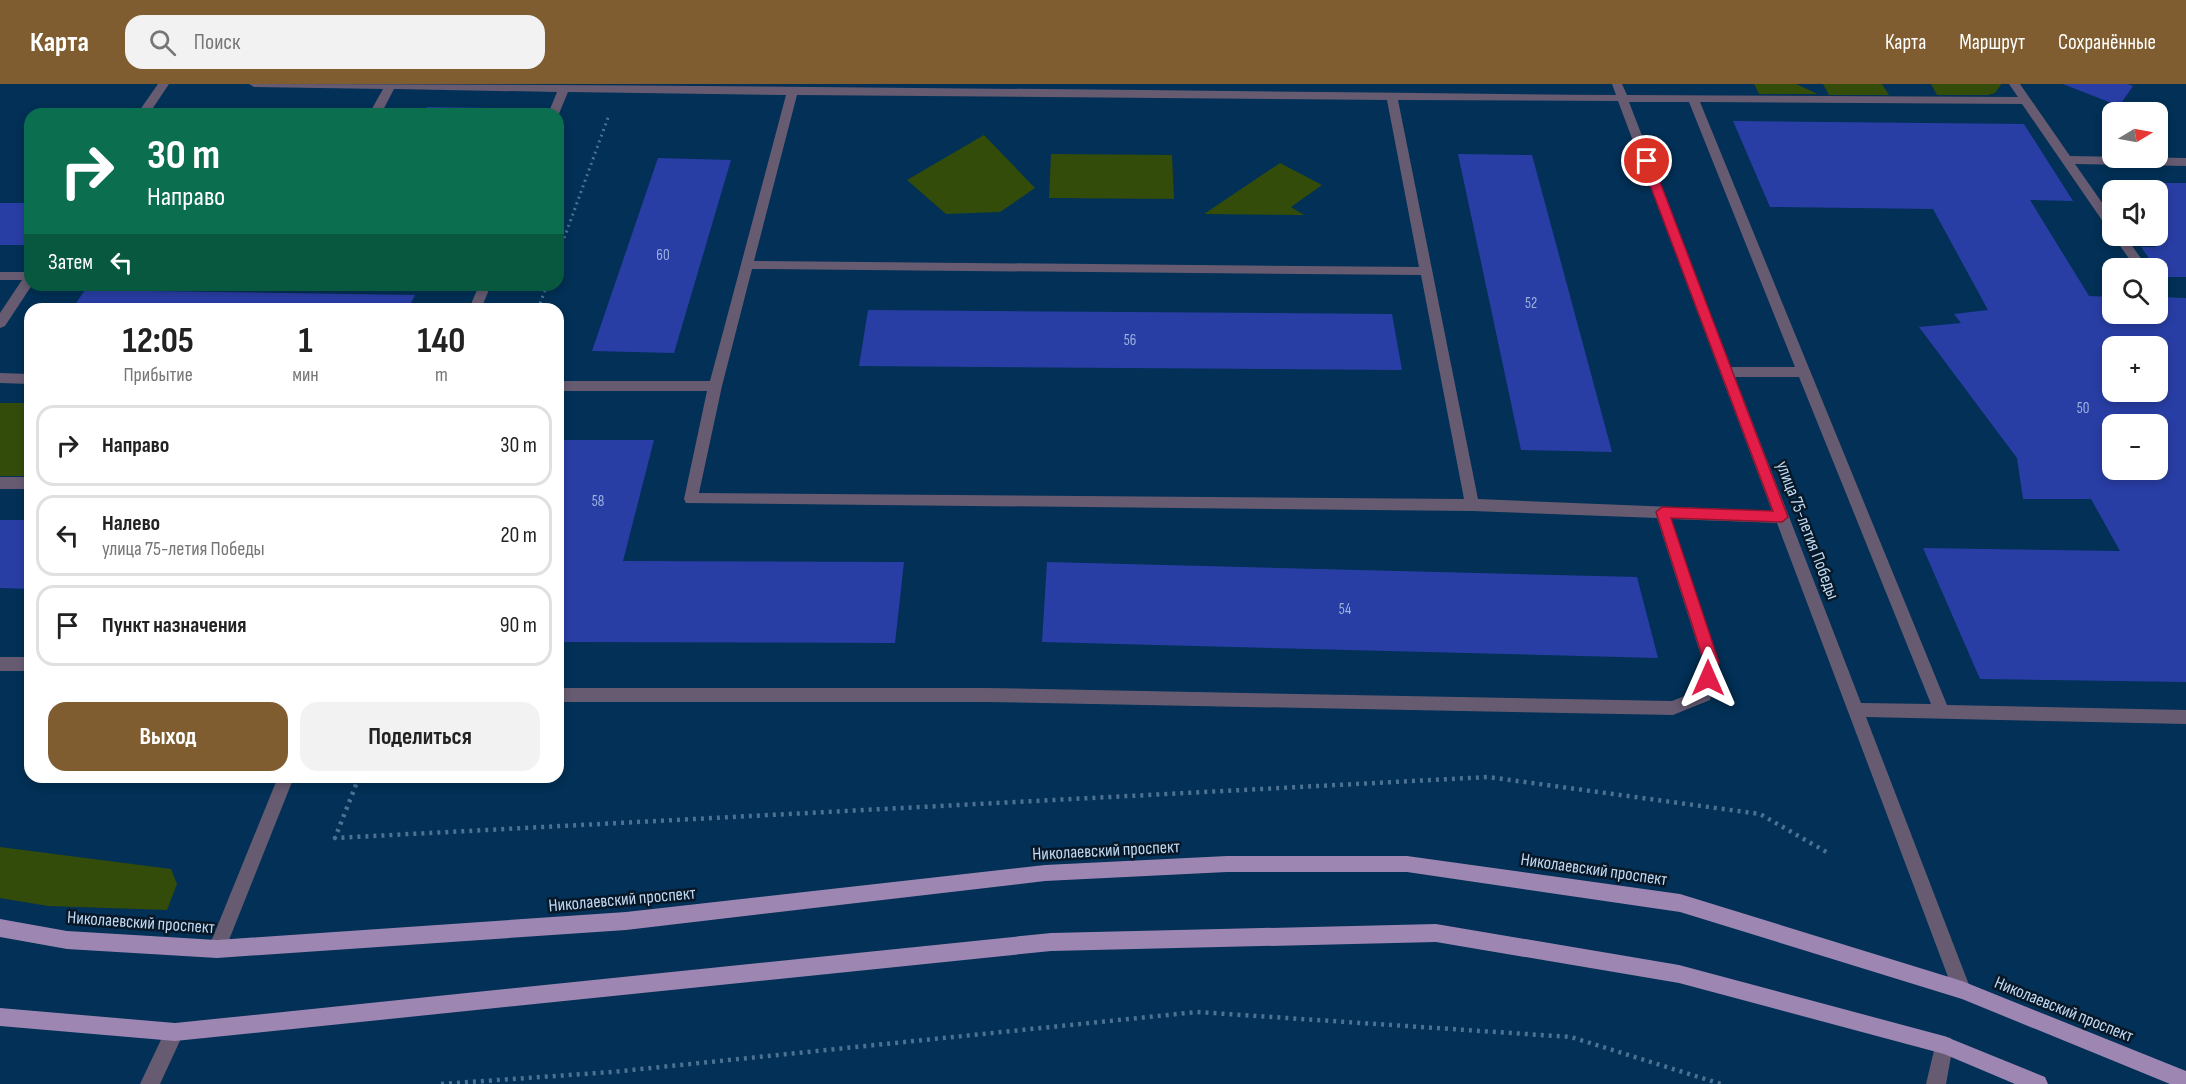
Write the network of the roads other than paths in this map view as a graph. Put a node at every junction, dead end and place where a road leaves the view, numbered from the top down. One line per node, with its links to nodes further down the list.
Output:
1 (164, 84): 11 (street)
2 (254, 84): 4 (street)
3 (2014, 84): 10 (street)
4 (390, 86): 5 (street); 12 (street)
5 (565, 86): 7 (street); 13 (street)
6 (1620, 91): 8 (street); 9 (street); 23 (street, улица 75-летия Победы)
7 (792, 92): 8 (street); 17 (street)
8 (1392, 95): 18 (street)
9 (1693, 98): 10 (street); 24 (street)
10 (2026, 101): 14 (street)
11 (147, 108)
12 (378, 108)
13 (556, 108)
14 (2066, 160): 15 (street); 16 (street)
15 (2186, 162)
16 (2102, 212)
17 (746, 265): 18 (street); 28 (street)
18 (1426, 270): 31 (street)
19 (0, 276): 20 (street)
20 (24, 278)
21 (24, 287): 22 (street)
22 (0, 323)
23 (1727, 372): 24 (street); 33 (street, улица 75-летия Победы)
24 (1804, 372): 38 (street)
25 (0, 378): 26 (street)
26 (24, 379)
27 (564, 386): 28 (street)
28 (715, 386): 31 (street)
29 (0, 483): 30 (street)
30 (24, 483)
31 (1472, 505): 32 (street)
32 (1662, 512): 33 (street); 36 (street)
33 (1782, 517): 37 (street, улица 75-летия Победы)
34 (0, 664): 35 (street)
35 (24, 664)
36 (564, 695)
37 (1855, 710): 38 (street); 43 (street, улица 75-летия Победы)
38 (1942, 712): 39 (street)
39 (2186, 717)
40 (284, 783): 42 (street)
41 (0, 928): 42 (main road, Николаевский проспект)
42 (217, 949): 43 (main road, Николаевский проспект)
43 (1962, 990): 47 (main road, Николаевский проспект)
44 (0, 1017): 45 (main road)
45 (175, 1032): 46 (main road); 48 (street)
46 (1944, 1045): 49 (street); 50 (main road)
47 (2186, 1081)
48 (150, 1084)
49 (1936, 1084)
50 (2038, 1084)

